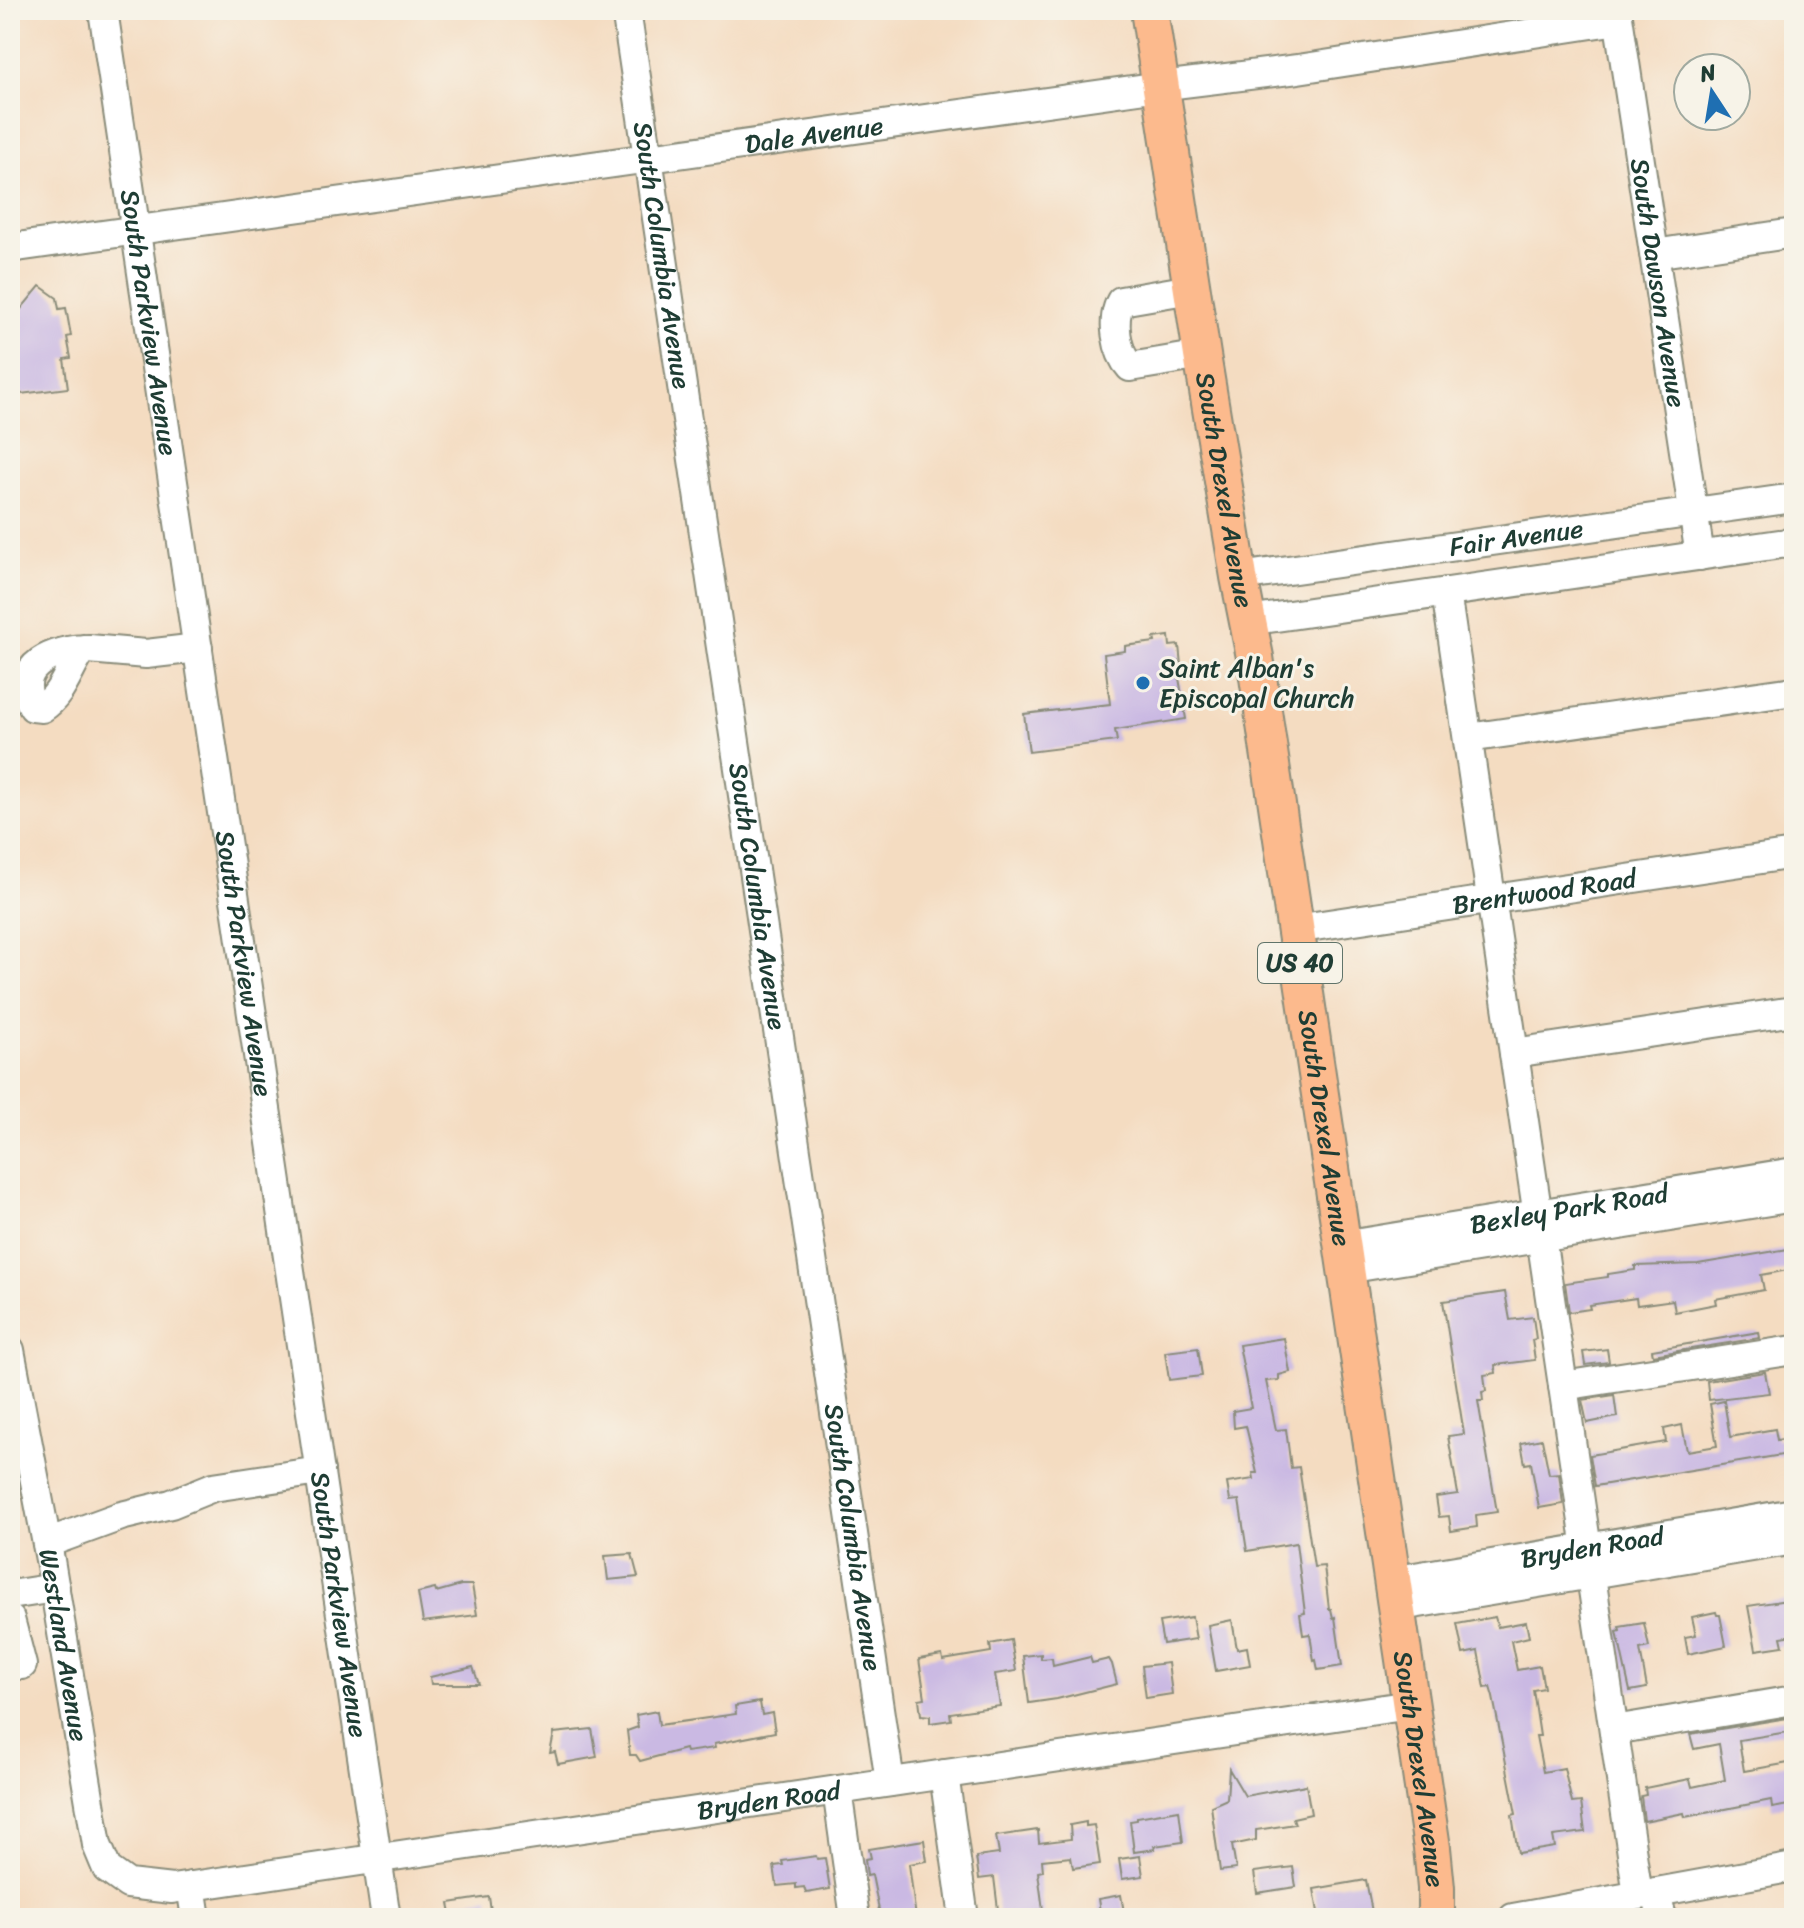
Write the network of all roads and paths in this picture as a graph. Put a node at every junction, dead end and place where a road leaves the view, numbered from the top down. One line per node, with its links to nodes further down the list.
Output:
1 (103, 10): 7 (street, South Parkview Avenue)
2 (626, 10): 6 (street, South Columbia Avenue)
3 (1149, 10): 5 (main road, South Drexel Avenue / US 40)
4 (1618, 15): 5 (street, Dale Avenue); 10 (street, South Dawson Avenue)
5 (1160, 86): 6 (street, Dale Avenue); 11 (main road, South Drexel Avenue / US 40)
6 (648, 157): 7 (street, Dale Avenue); 50 (street, South Columbia Avenue)
7 (135, 229): 9 (street, Dale Avenue); 20 (street, South Parkview Avenue)
8 (1794, 233): 10 (street)
9 (10, 248)
10 (1654, 254): 14 (street, South Dawson Avenue)
11 (1191, 289): 12 (main road, South Drexel Avenue / US 40); 12 (street)
12 (1202, 355): 17 (main road, South Drexel Avenue / US 40)
13 (1794, 498): 14 (street, Fair Avenue)
14 (1693, 512): 16 (street, South Dawson Avenue); 17 (street, Fair Avenue)
15 (1794, 542): 16 (street, Fair Avenue)
16 (1700, 556): 18 (street, Fair Avenue)
17 (1239, 577): 19 (main road, South Drexel Avenue / US 40)
18 (1446, 592): 19 (street, Fair Avenue); 23 (street)
19 (1248, 621): 26 (main road, South Drexel Avenue / US 40)
20 (198, 648): 21 (street); 37 (street, South Parkview Avenue)
21 (83, 649)
22 (1794, 691): 23 (street)
23 (1468, 738): 25 (street)
24 (1794, 854): 25 (street, Brentwood Road)
25 (1491, 901): 26 (street, Brentwood Road); 28 (street)
26 (1295, 929): 33 (main road, South Drexel Avenue / US 40)
27 (1794, 1011): 28 (street)
28 (1514, 1053): 32 (street)
29 (1794, 1172): 30 (street, Bexley Park Road)
30 (1723, 1196): 31 (street, Bexley Park Road); 32 (street, Bexley Park Road)
31 (1794, 1197)
32 (1539, 1226): 33 (street, Bexley Park Road); 36 (street)
33 (1344, 1257): 42 (main road, South Drexel Avenue / US 40)
34 (10, 1350): 39 (street, Westland Avenue)
35 (1794, 1350): 36 (street)
36 (1563, 1386): 40 (street)
37 (320, 1471): 39 (street); 52 (street, South Parkview Avenue)
38 (1783, 1528): 40 (street, Bryden Road)
39 (47, 1543): 41 (street, Westland Avenue)
40 (1589, 1561): 42 (street, Bryden Road); 48 (street)
41 (55, 1588): 43 (street); 54 (street, Westland Avenue)
42 (1393, 1594): 47 (main road, South Drexel Avenue / US 40)
43 (10, 1595)
44 (10, 1619): 45 (street)
45 (22, 1665)
46 (1794, 1700): 48 (street)
47 (1410, 1705): 49 (street, Bryden Road); 62 (main road, South Drexel Avenue / US 40)
48 (1614, 1730): 56 (street)
49 (944, 1774): 50 (street, Bryden Road); 61 (street)
50 (890, 1782): 51 (street, Bryden Road)
51 (837, 1790): 52 (street, Bryden Road); 60 (street)
52 (377, 1859): 55 (street, Bryden Road); 59 (street, South Parkview Avenue)
53 (1794, 1867): 56 (street)
54 (128, 1884): 55 (street, Bryden Road)
55 (191, 1886): 58 (street)
56 (1652, 1902): 57 (street)
57 (1541, 1915): 63 (street)
58 (196, 1918)
59 (386, 1918)
60 (855, 1918)
61 (964, 1918)
62 (1436, 1918)
63 (1513, 1918)

